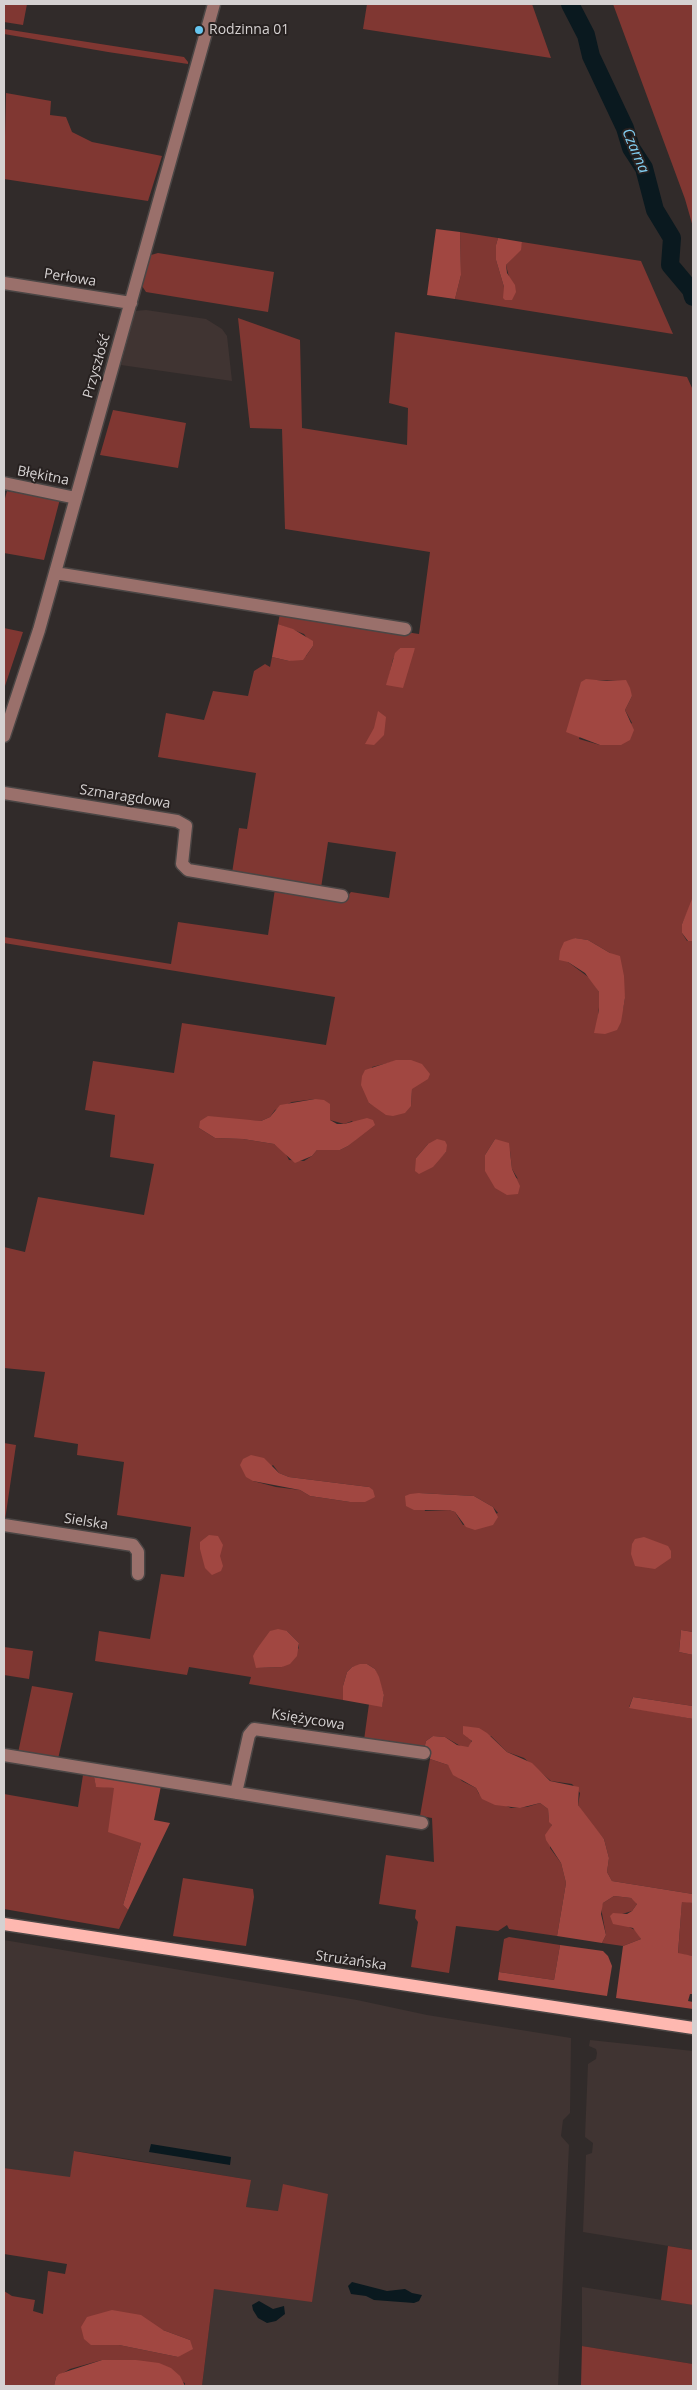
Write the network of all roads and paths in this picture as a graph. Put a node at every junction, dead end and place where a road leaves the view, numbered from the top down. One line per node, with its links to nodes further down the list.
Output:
1 (214, 4): 3 (street, Przyszłość)
2 (4, 283): 3 (street, Perłowa)
3 (130, 303): 5 (street, Przyszłość)
4 (4, 483): 5 (street, Błękitna)
5 (76, 498): 6 (street, Przyszłość)
6 (55, 573): 7 (street); 8 (street, Przyszłość)
7 (405, 630)
8 (4, 736)
9 (4, 793): 10 (street, Szmaragdowa)
10 (342, 896)
11 (4, 1525): 12 (street, Sielska)
12 (138, 1574)
13 (424, 1753): 15 (street, Księżycowa)
14 (4, 1755): 15 (street)
15 (236, 1793): 16 (street)
16 (422, 1823)
17 (4, 1924): 18 (main road, Strużańska)
18 (693, 2028)

